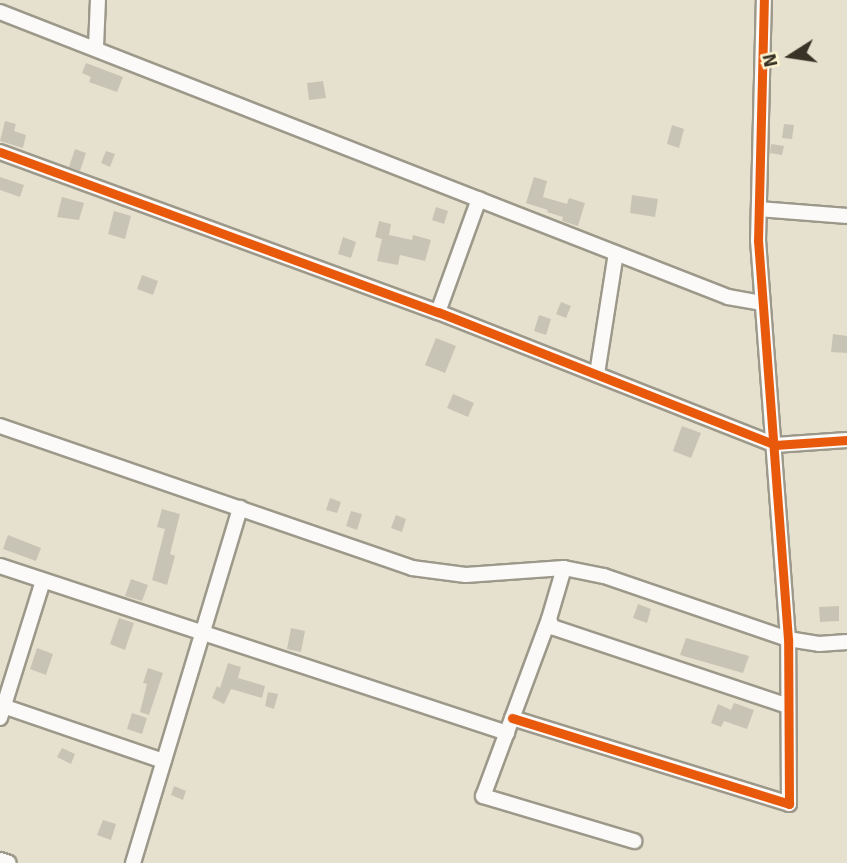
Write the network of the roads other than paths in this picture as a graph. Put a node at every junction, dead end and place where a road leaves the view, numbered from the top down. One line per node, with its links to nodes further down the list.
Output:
1 (98, 0): 4 (street)
2 (764, 0): 7 (street)
3 (0, 12): 4 (street)
4 (96, 47): 6 (street)
5 (0, 152): 11 (street)
6 (479, 200): 9 (street); 11 (street)
7 (759, 209): 8 (street); 10 (street)
8 (847, 216)
9 (616, 253): 10 (street); 12 (street)
10 (762, 303): 15 (street)
11 (438, 312): 12 (street)
12 (597, 374): 15 (street)
13 (0, 426): 16 (street)
14 (847, 440): 15 (street)
15 (775, 445): 22 (street)
16 (240, 508): 18 (street); 21 (street)
17 (0, 566): 19 (street)
18 (564, 568): 20 (street); 22 (street)
19 (43, 581): 21 (street); 25 (street)
20 (549, 620): 24 (street); 26 (street)
21 (204, 633): 27 (street); 28 (street)
22 (789, 639): 23 (street); 24 (street)
23 (847, 642)
24 (789, 706): 26 (street)
25 (1, 710): 28 (street)
26 (512, 718): 27 (street)
27 (507, 733): 29 (street)
28 (164, 761): 32 (street)
29 (634, 841)
30 (0, 860): 31 (street)
31 (9, 863)
32 (133, 863)

